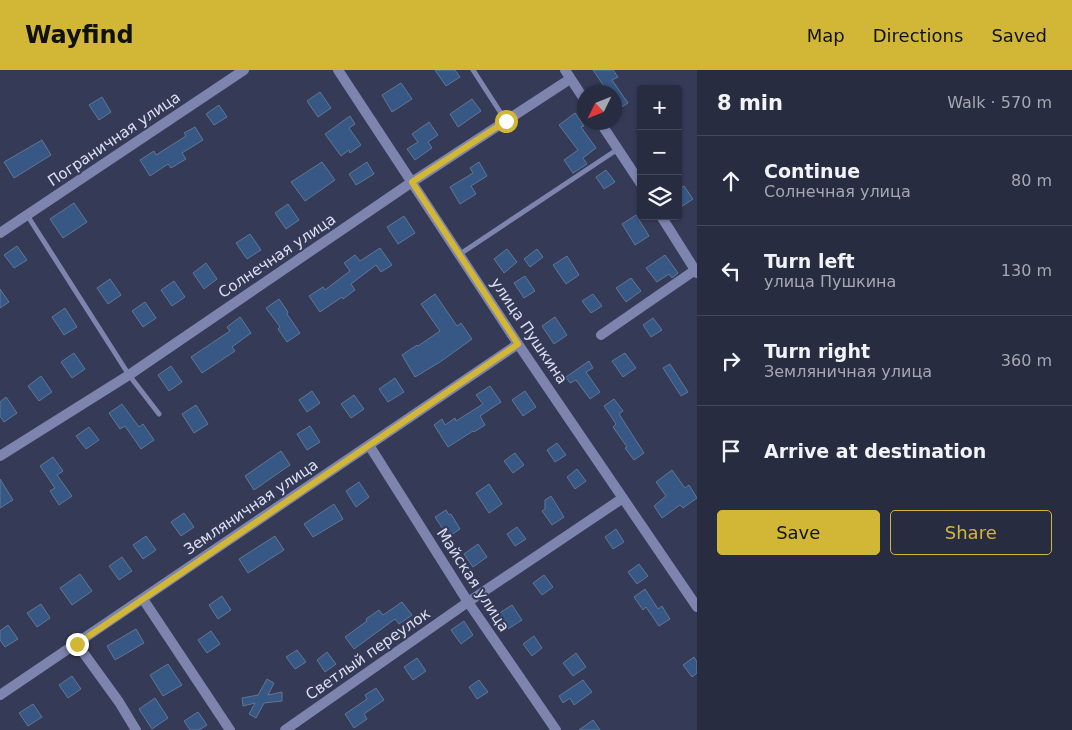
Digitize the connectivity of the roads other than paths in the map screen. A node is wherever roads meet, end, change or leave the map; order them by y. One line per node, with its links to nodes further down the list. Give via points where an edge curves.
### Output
1 (244, 70): 11 (street, Пограничная улица)
2 (338, 70): 10 (street, улица Пушкина)
3 (473, 70): 6 (lane)
4 (568, 74): 5 (street); 6 (street, Солнечная улица)
5 (577, 88)
6 (506, 121): 10 (street, Солнечная улица)
7 (606, 130): 8 (street)
8 (619, 149): 9 (street); 14 (lane)
9 (637, 178)
10 (412, 182): 14 (street, улица Пушкина); 18 (street, Солнечная улица)
11 (27, 215): 13 (street, Пограничная улица); 18 (lane)
12 (664, 220): 15 (street)
13 (0, 233)
14 (460, 254): 17 (street, улица Пушкина)
15 (696, 272): 16 (street)
16 (601, 335)
17 (518, 344): 20 (street, Земляничная улица); 22 (street, улица Пушкина)
18 (129, 375): 19 (lane); 21 (street, Солнечная улица)
19 (159, 414)
20 (369, 445): 23 (street, Земляничная улица); 24 (street, Майская улица)
21 (0, 456)
22 (623, 498): 24 (street, Светлый переулок); 25 (street, улица Пушкина)
23 (143, 599): 26 (street, Земляничная улица); 29 (street)
24 (468, 602): 30 (street, Светлый переулок); 31 (street, Майская улица)
25 (697, 607)
26 (77, 644): 27 (street, Земляничная улица); 28 (street)
27 (0, 695)
28 (136, 730)
29 (230, 730)
30 (285, 730)
31 (556, 730)

